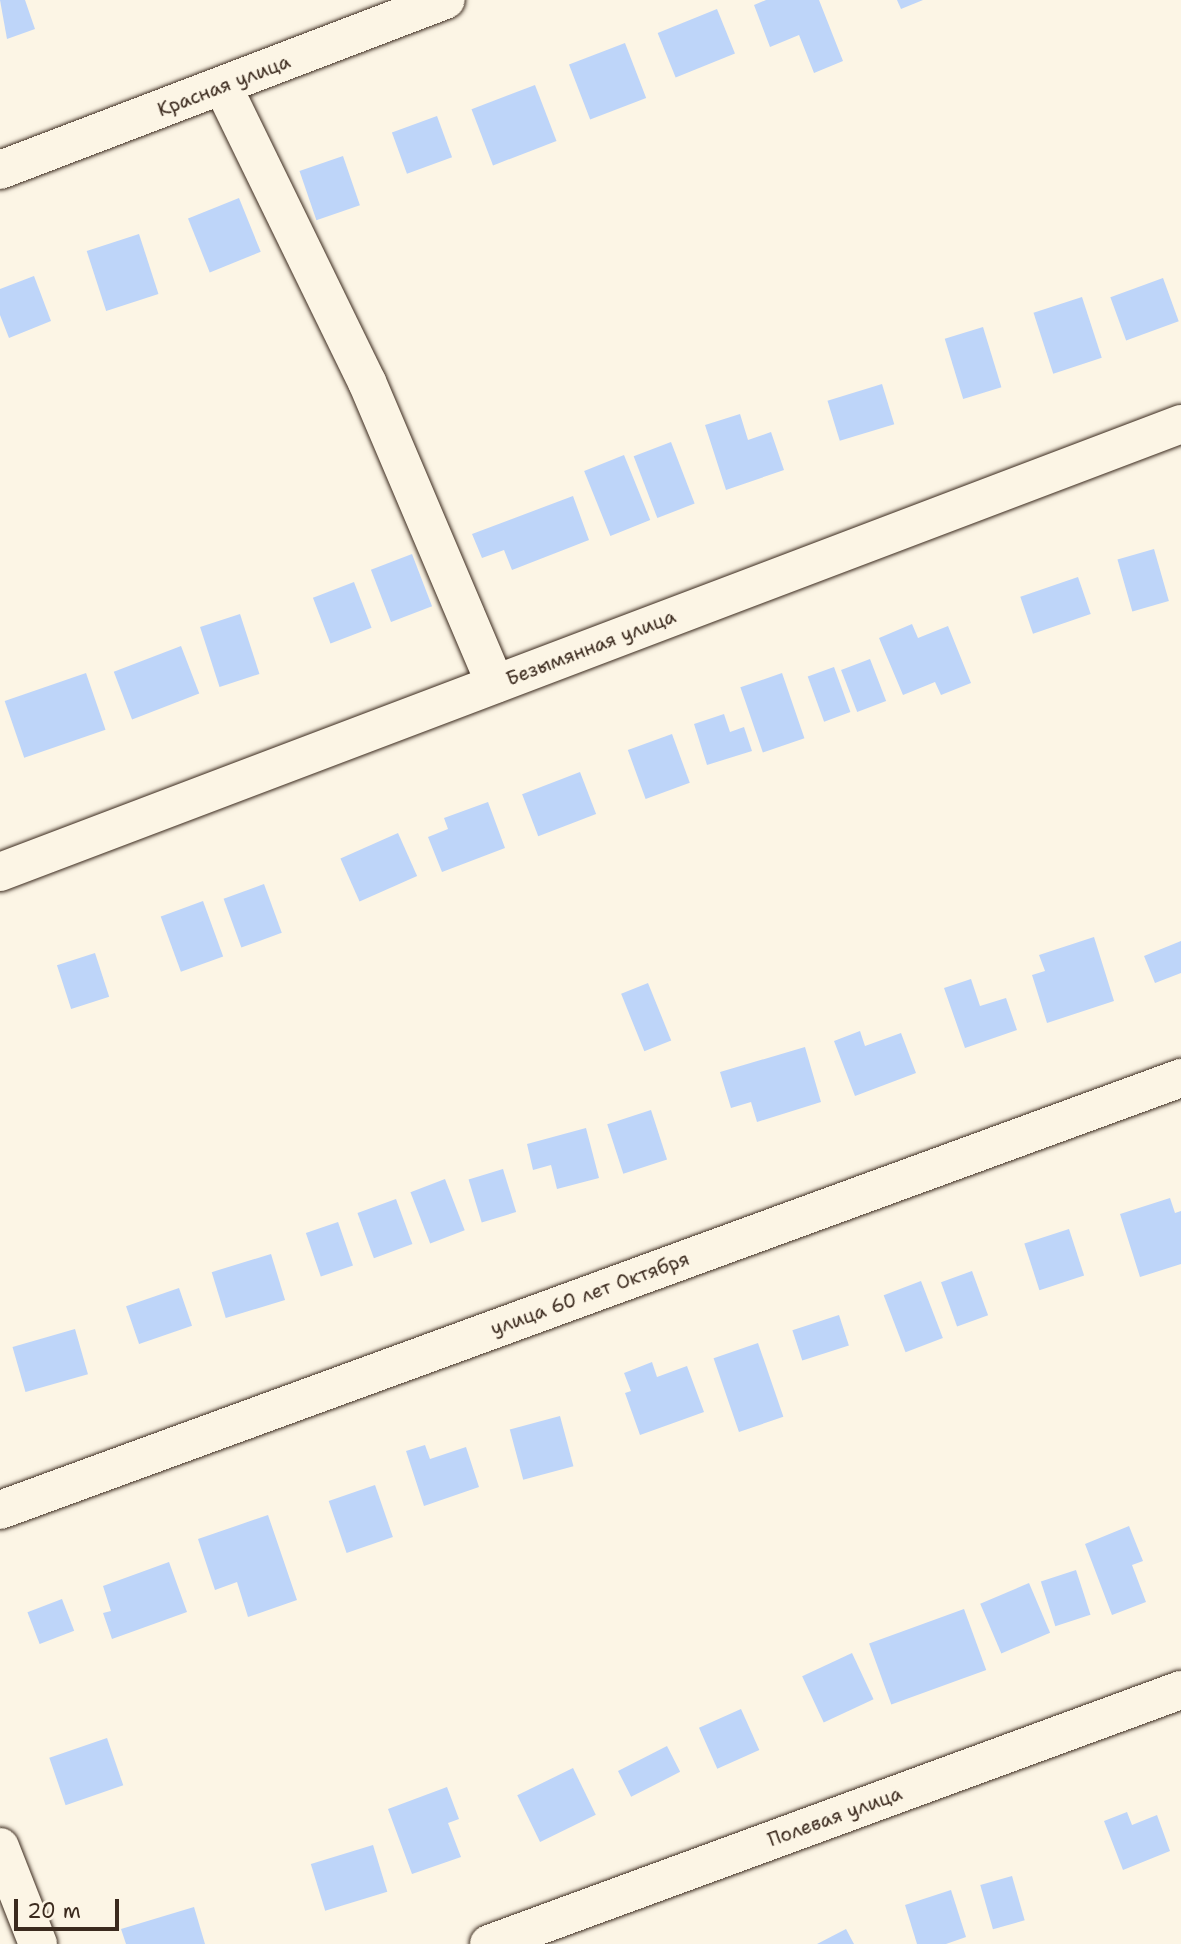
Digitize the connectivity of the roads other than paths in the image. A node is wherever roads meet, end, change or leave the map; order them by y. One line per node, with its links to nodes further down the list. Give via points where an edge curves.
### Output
1 (446, 0): 2 (street, Красная улица)
2 (223, 87): 3 (street, Красная улица); 5 (street, via 367,383)
3 (0, 170)
4 (1181, 424): 5 (street, Безымянная улица)
5 (495, 684): 6 (street, Безымянная улица)
6 (0, 872)
7 (1181, 1078): 8 (street, улица 60 лет Октября)
8 (0, 1510)
9 (1181, 1690): 12 (street, Полевая улица)
10 (0, 1847): 11 (street)
11 (38, 1944)
12 (489, 1944)

